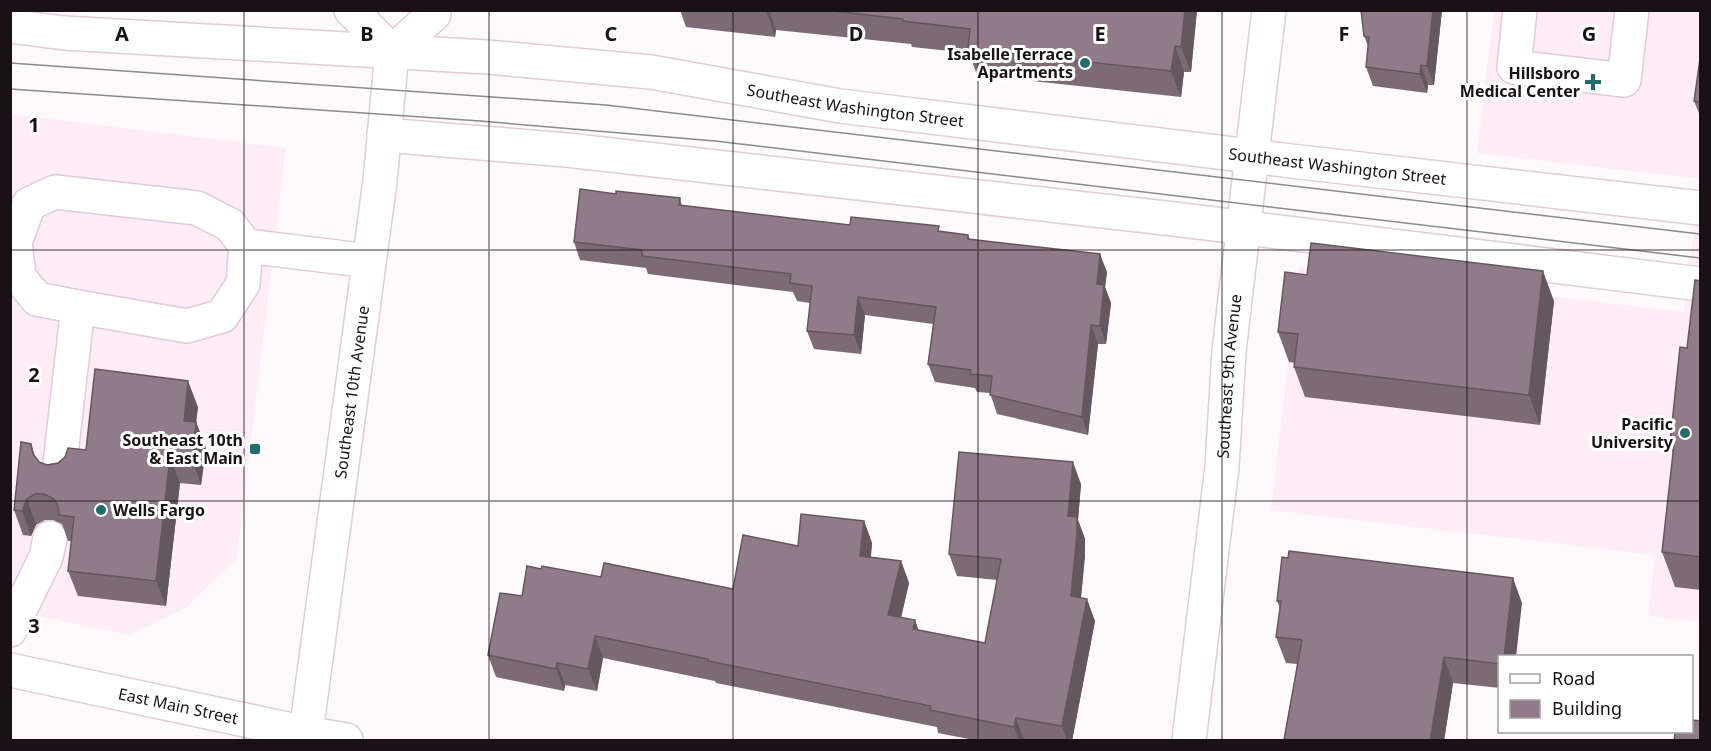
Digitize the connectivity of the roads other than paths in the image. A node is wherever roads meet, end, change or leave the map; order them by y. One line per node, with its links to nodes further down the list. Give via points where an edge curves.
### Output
1 (351, 10): 7 (main road)
2 (434, 10): 7 (main road)
3 (1269, 10): 9 (main road, Southeast 9th Avenue)
4 (1520, 10): 5 (main road, via 1514,67 1624,80)
5 (1632, 10)
6 (10, 26): 7 (main road, Southeast Washington Street, via 64,33)
7 (392, 52): 8 (main road, Southeast 10th Avenue); 9 (main road, Southeast Washington Street, via 651,72 840,106)
8 (384, 135): 11 (main road, via 567,150); 13 (main road, Southeast 10th Avenue)
9 (1252, 156): 10 (main road, Southeast Washington Street); 11 (main road, Southeast 9th Avenue)
10 (1701, 208)
11 (1244, 228): 15 (main road); 23 (main road, Southeast 9th Avenue, via 1229,351 1222,467)
12 (246, 246): 13 (main road); 14 (main road, via 230,225 197,208 55,192 29,204 15,242); 16 (main road, via 243,284 222,316 187,326)
13 (369, 261): 21 (main road, Southeast 10th Avenue)
14 (15, 280): 16 (main road, via 38,298)
15 (1701, 284)
16 (78, 307): 17 (main road)
17 (59, 472)
18 (50, 538): 19 (main road, via 46,557)
19 (10, 630)
20 (10, 670): 21 (main road, East Main Street)
21 (306, 737): 22 (main road, East Main Street)
22 (346, 741)
23 (1189, 741)

